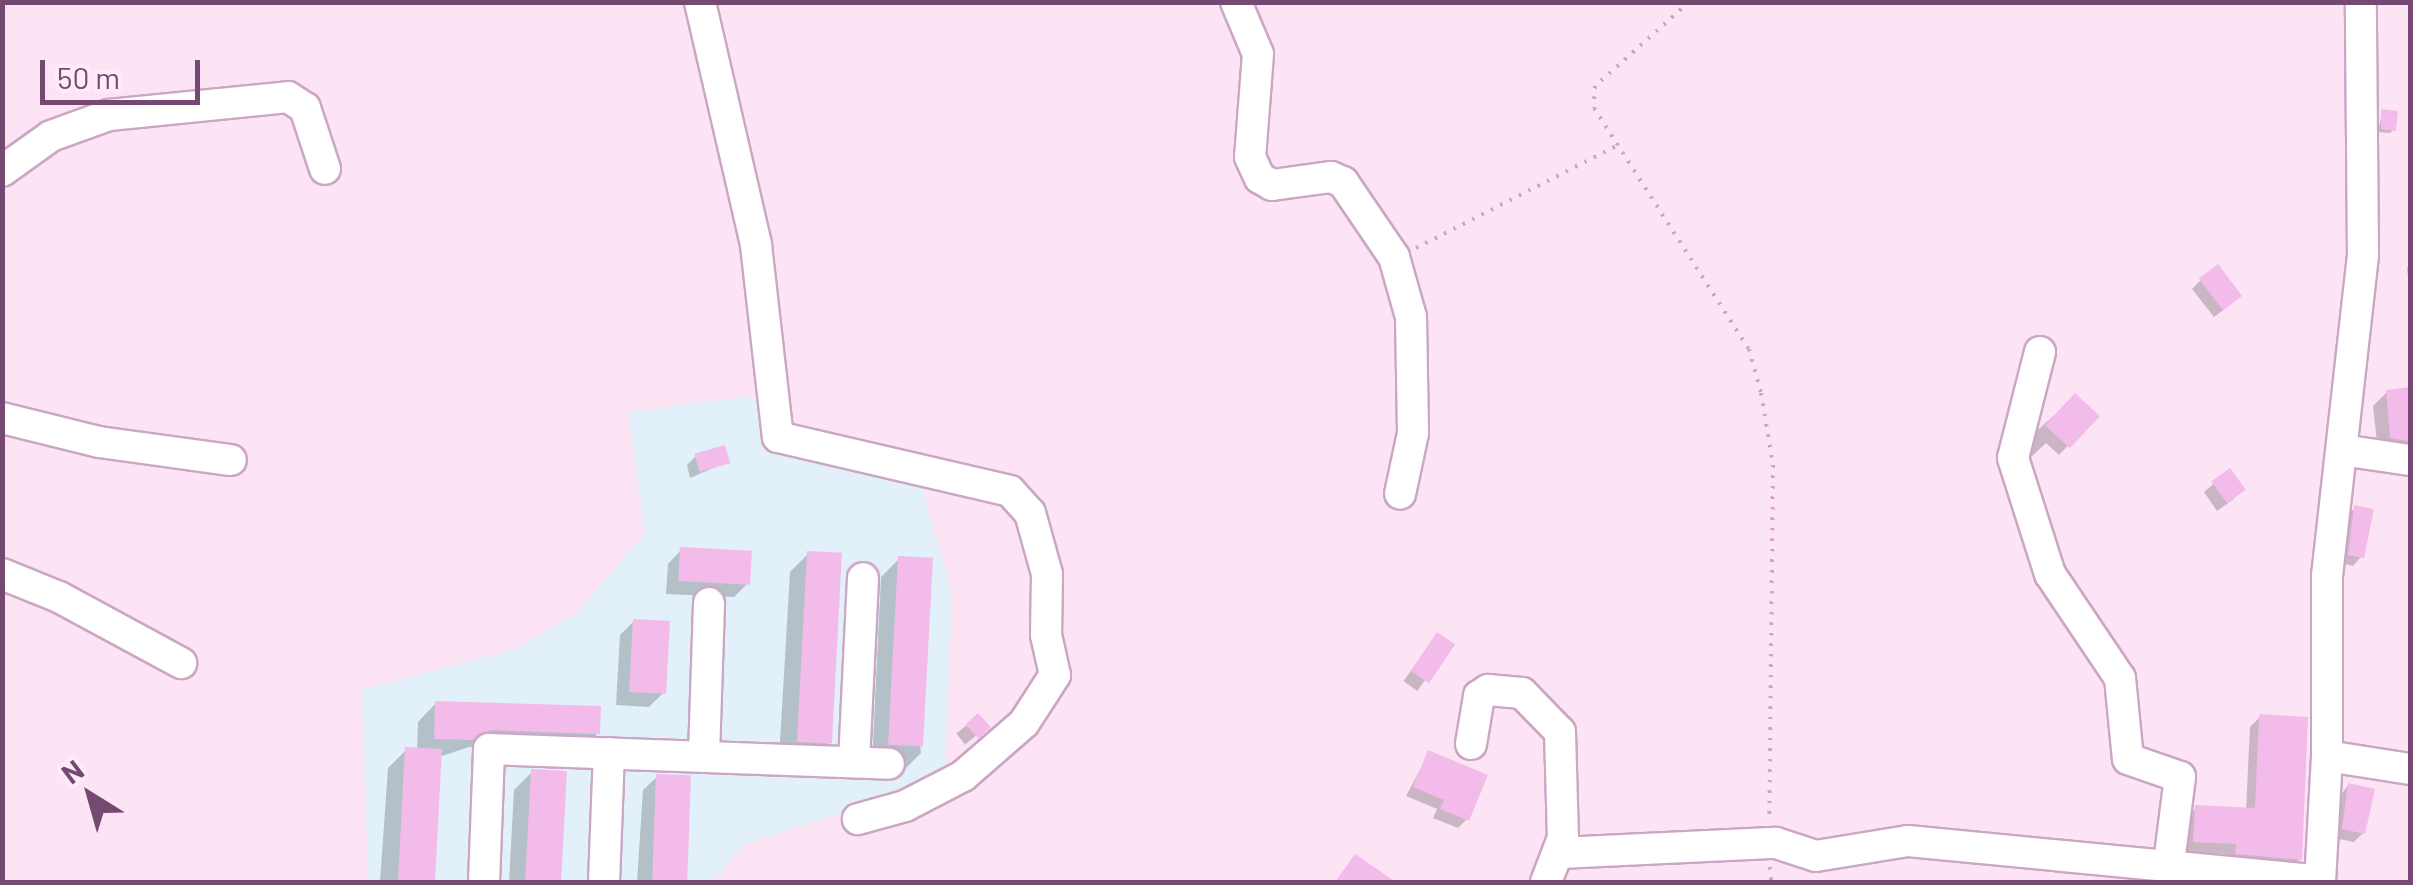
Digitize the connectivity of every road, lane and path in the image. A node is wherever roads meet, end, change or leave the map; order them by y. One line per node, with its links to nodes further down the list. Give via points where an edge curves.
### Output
1 (700, 2): 26 (street, via 762,275 778,438 1010,491 1030,514 1047,574 1046,635 1055,675 1024,723 964,776 905,806)
2 (1236, 2): 8 (street, via 1258,54 1250,157 1260,178 1272,185 1342,182)
3 (1689, 2): 5 (path, via 1595,86 1594,108)
4 (2362, 2): 11 (street, via 2363,255)
5 (1616, 146): 8 (path, via 1466,228); 27 (path, via 1749,349 1761,393 1773,465)
6 (325, 169): 7 (street, via 305,108 288,97 269,97 109,116 51,136)
7 (2, 170)
8 (1394, 257): 14 (street, via 1411,317 1413,433)
9 (2040, 352): 29 (street, via 2013,458 2050,574 2120,678 2128,759 2180,777)
10 (2, 418): 12 (street, via 99,442)
11 (2342, 450): 13 (street); 22 (street, via 2327,576)
12 (230, 460)
13 (2410, 460)
14 (1400, 494)
15 (2, 574): 18 (street, via 46,590)
16 (863, 578): 23 (street)
17 (709, 603): 21 (street)
18 (180, 663)
19 (1471, 744): 28 (street, via 1478,696 1488,690 1522,693 1556,725 1563,748)
20 (609, 753): 21 (street); 30 (street, via 489,749); 31 (street)
21 (704, 754): 23 (street)
22 (2327, 756): 25 (street); 34 (street)
23 (854, 762): 24 (street)
24 (888, 764)
25 (2410, 769)
26 (858, 819)
27 (1769, 843): 28 (street); 29 (street, via 1816,856 1908,841); 33 (path)
28 (1560, 853): 32 (street)
29 (2169, 863): 34 (street)
30 (484, 882)
31 (604, 882)
32 (1546, 882)
33 (1771, 882)
34 (2320, 882)

